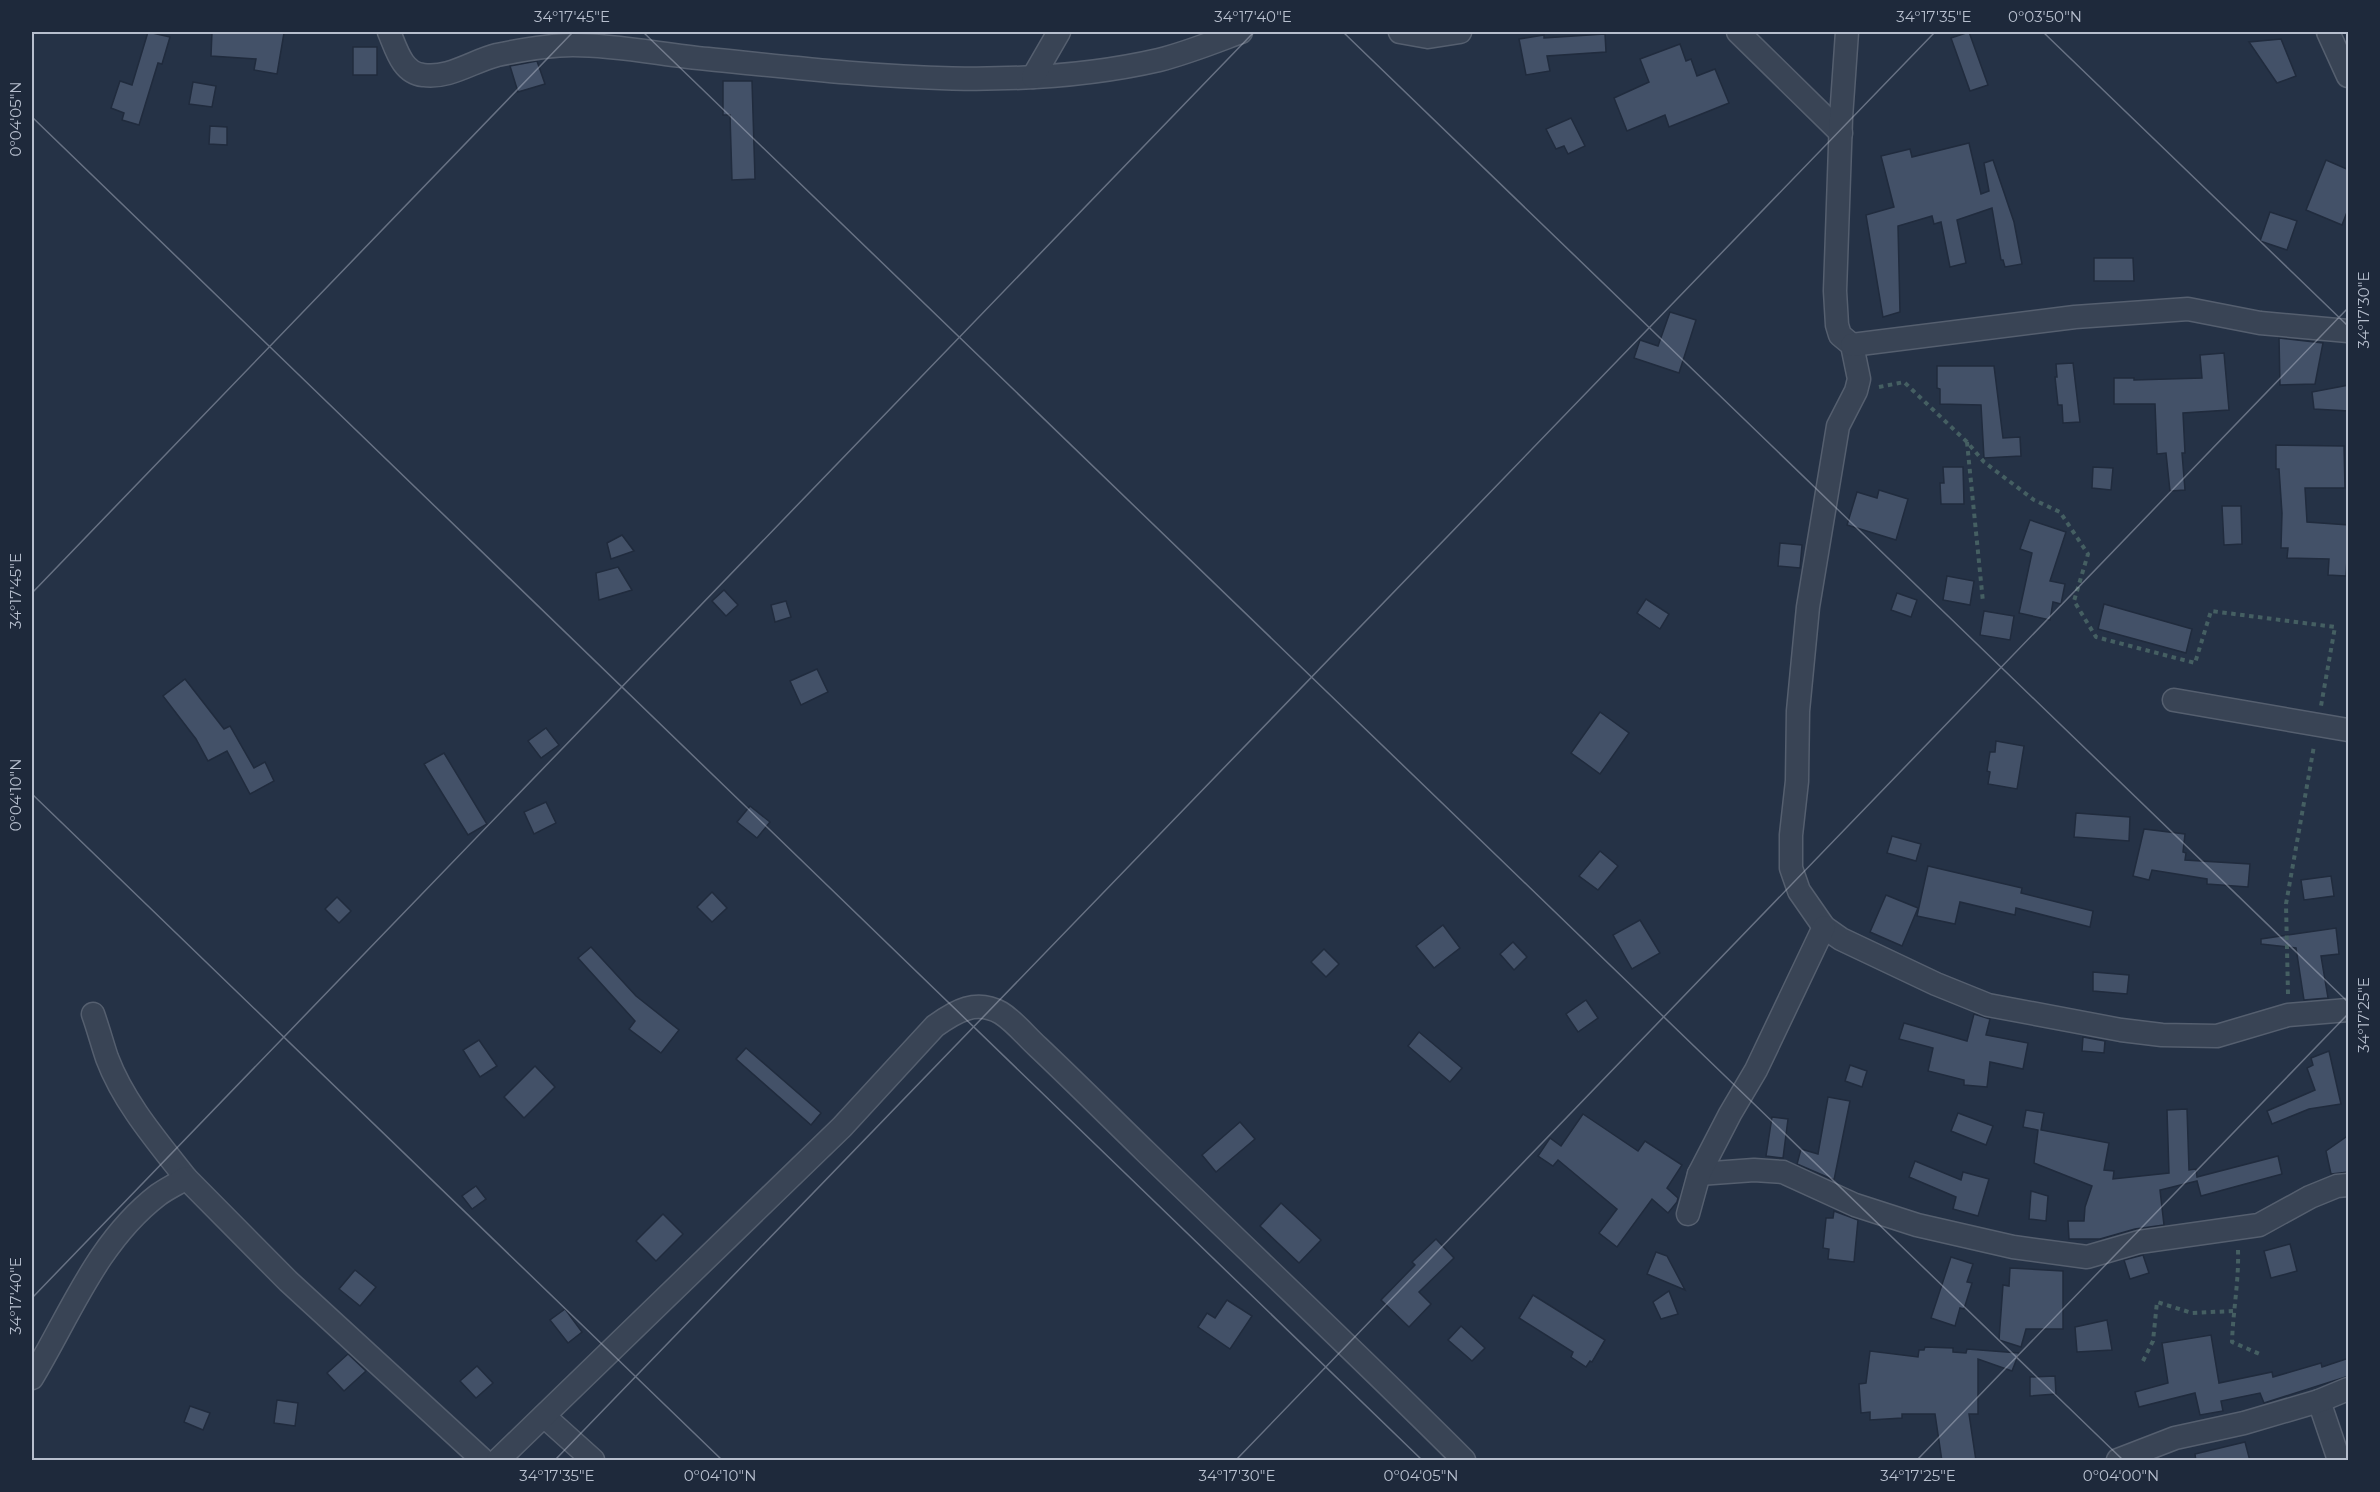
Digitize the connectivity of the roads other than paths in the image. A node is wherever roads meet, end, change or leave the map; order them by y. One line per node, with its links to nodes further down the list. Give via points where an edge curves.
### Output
1 (389, 32): 9 (street, via 401,60 410,70 433,76)
2 (1059, 32): 11 (street)
3 (1241, 32): 11 (street, via 1162,59)
4 (1400, 32): 5 (street, via 1428,37)
5 (1460, 32)
6 (1738, 32): 12 (street)
7 (1847, 32): 12 (street)
8 (2328, 32): 10 (street)
9 (552, 39): 11 (street, via 687,57 927,78)
10 (2349, 76)
11 (1033, 77)
12 (1841, 133): 14 (street, via 1835,291 1840,335)
13 (2349, 331): 14 (street, via 2260,323 2188,309 2075,317)
14 (1852, 345): 17 (street, via 1859,379 1838,426 1808,607 1791,836 1791,868 1800,891)
15 (2174, 700): 16 (street)
16 (2349, 730)
17 (1824, 927): 18 (street, via 1841,939 1988,1005 2065,1020 2162,1035 2217,1036 2288,1015); 20 (street, via 1766,1050)
18 (2349, 1010)
19 (93, 1014): 21 (street, via 121,1087)
20 (1699, 1174): 22 (street, via 1784,1172 1855,1205 1917,1225 2013,1247 2087,1257 2139,1242 2259,1225 2310,1197); 23 (street)
21 (186, 1178): 24 (street, via 159,1195 120,1232 83,1284); 28 (street, via 288,1281)
22 (2349, 1185)
23 (1688, 1214)
24 (32, 1378)
25 (2349, 1389): 26 (street)
26 (2319, 1401): 32 (street, via 2175,1438); 33 (street)
27 (544, 1416): 29 (street); 30 (street); 31 (street, via 842,1127 935,1026 953,1012 985,1006 1002,1014 1057,1065)
28 (483, 1461)
29 (498, 1461)
30 (593, 1461)
31 (1464, 1461)
32 (2118, 1461)
33 (2339, 1461)

